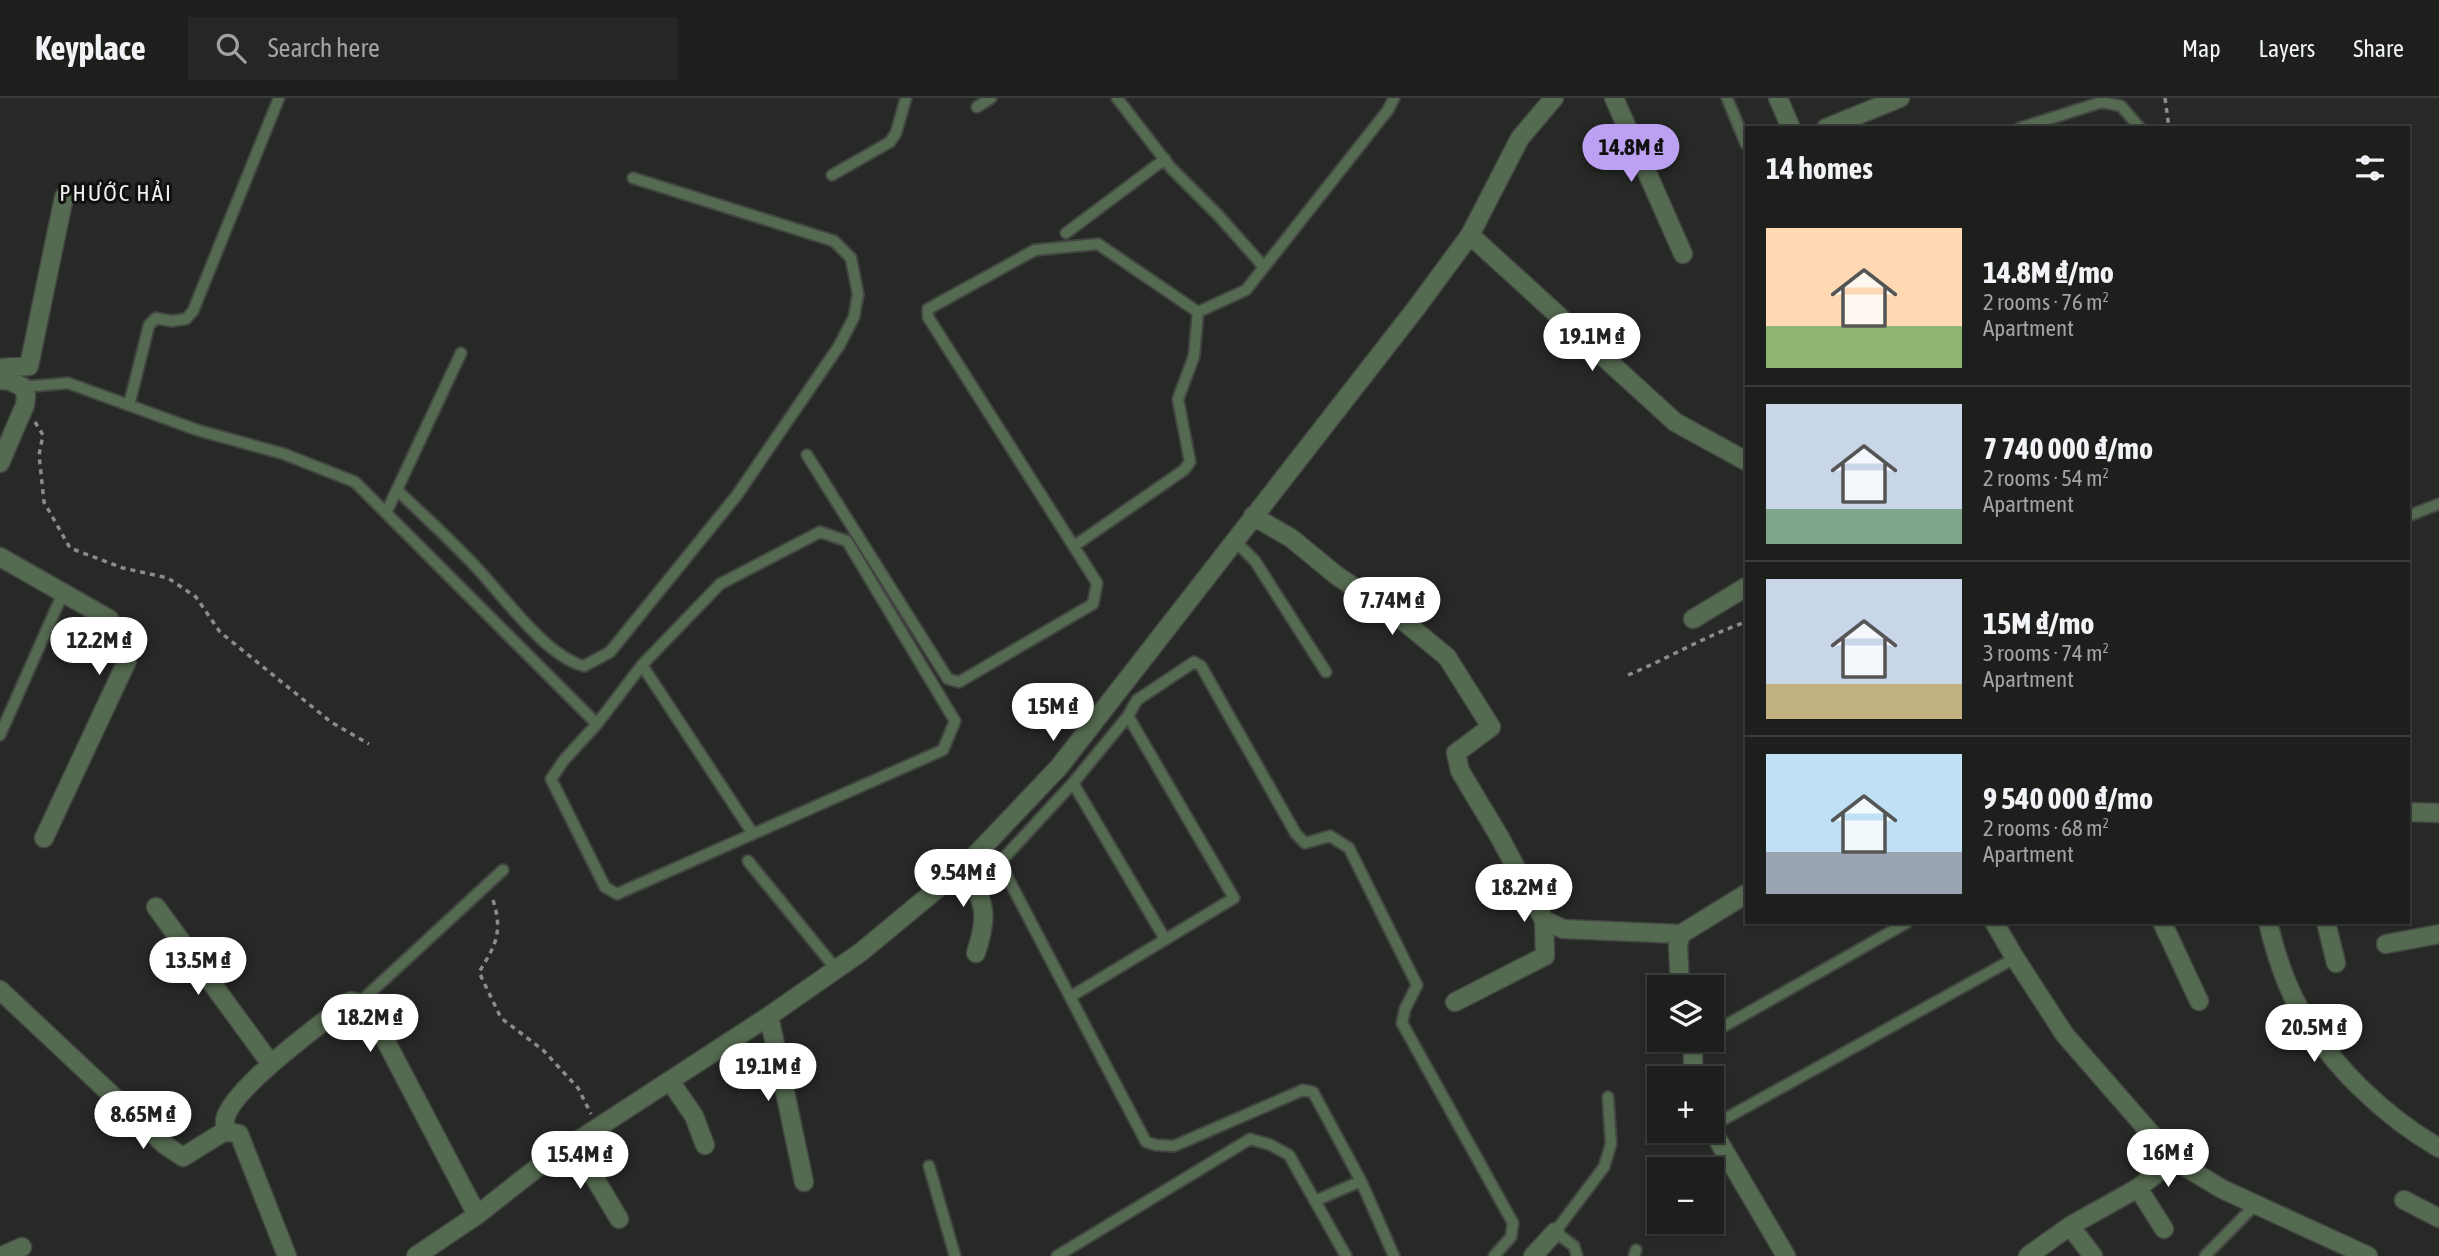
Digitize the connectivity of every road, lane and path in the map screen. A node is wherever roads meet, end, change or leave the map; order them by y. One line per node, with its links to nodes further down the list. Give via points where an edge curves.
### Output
1 (279, 98): 33 (lane, via 192,311 186,319 156,318 149,325)
2 (906, 98): 20 (lane, via 890,142)
3 (991, 98): 12 (lane)
4 (1117, 98): 19 (lane)
5 (1394, 98): 26 (lane)
6 (1554, 98): 24 (street, via 1520,138)
7 (1614, 98): 25 (street)
8 (1727, 98): 18 (lane)
9 (1778, 98): 13 (street)
10 (1900, 98): 14 (street)
11 (2165, 98): 17 (path)
12 (977, 107)
13 (1790, 126)
14 (1831, 126)
15 (2026, 126): 16 (lane, via 2102,102 2121,106)
16 (2138, 126)
17 (2169, 126)
18 (1745, 142)
19 (1164, 159): 23 (lane); 26 (lane)
20 (832, 175)
21 (633, 178): 37 (lane, via 834,241 851,258 858,294 854,317 737,495 610,652 584,666 570,662 544,641 476,566)
22 (64, 197): 29 (street, via 29,366)
23 (1066, 233)
24 (1470, 235): 35 (street, via 1675,422); 41 (street)
25 (1683, 254)
26 (1264, 267): 27 (lane, via 1246,290)
27 (1198, 312): 43 (lane, via 1194,356 1178,400 1190,462); 43 (lane, via 1098,244 1035,250 928,309 928,317)
28 (461, 353): 37 (lane)
29 (0, 368)
30 (0, 380): 31 (street)
31 (23, 387): 32 (street); 33 (lane, via 68,383)
32 (25, 405): 36 (street); 55 (path, via 43,435 39,455 44,502 70,548 123,568 168,578 196,597 220,632 331,722)
33 (129, 405): 39 (lane, via 284,454 355,482)
34 (807, 455): 43 (lane, via 948,679 959,682 1093,604 1097,583)
35 (1745, 460)
36 (0, 463)
37 (397, 490): 39 (lane)
38 (2439, 504): 40 (lane)
39 (387, 513): 53 (lane)
40 (2410, 515)
41 (1253, 516): 42 (street); 67 (street, via 1291,538 1447,657 1491,727 1456,753 1460,771)
42 (1234, 540): 50 (lane, via 1255,561); 62 (street, via 1059,767)
43 (1074, 546)
44 (0, 557): 46 (street)
45 (1745, 588): 47 (street)
46 (63, 593): 54 (lane); 60 (street, via 110,619 126,644 127,661)
47 (1693, 619)
48 (1745, 622): 51 (path)
49 (642, 665): 53 (lane); 59 (lane); 59 (lane, via 720,584 820,532 847,541 955,721 943,750)
50 (1326, 672)
51 (1628, 675)
52 (1128, 716): 56 (lane); 75 (lane, via 1234,898); 121 (lane, via 1137,700 1194,662 1201,666 1296,834 1305,843 1330,836 1349,848 1418,985 1402,1023 1513,1223 1511,1237)
53 (597, 724): 59 (lane, via 551,779 605,887 617,894)
54 (0, 735)
55 (369, 744)
56 (1073, 783): 75 (lane); 83 (lane, via 1001,865)
57 (2410, 812): 58 (street)
58 (2439, 813)
59 (753, 834)
60 (44, 838)
61 (748, 862): 80 (lane)
62 (966, 865): 77 (street, via 985,914); 80 (street)
63 (503, 870): 64 (lane)
64 (485, 887): 86 (lane); 93 (path, via 499,922 495,945 479,972 501,1018 543,1050 578,1088)
65 (1745, 895): 73 (street)
66 (156, 906): 89 (street)
67 (1544, 920): 73 (street, via 1563,929); 85 (street, via 1545,956)
68 (1904, 924): 88 (lane)
69 (1995, 924): 78 (street)
70 (2163, 924): 84 (street)
71 (2269, 924): 98 (street, via 2279,964 2309,1026 2361,1087)
72 (2326, 924): 79 (street)
73 (1681, 934): 81 (street)
74 (2439, 934): 76 (street)
75 (1165, 939): 83 (lane)
76 (2386, 944)
77 (976, 953)
78 (2015, 958): 92 (lane); 99 (street, via 2065,1035)
79 (2336, 963)
80 (836, 969): 87 (street)
81 (1679, 975)
82 (0, 990): 94 (street, via 183,1157)
83 (1070, 997): 101 (lane, via 1146,1142 1174,1146 1303,1090 1313,1093)
84 (2199, 1001)
85 (1455, 1002)
86 (359, 1003): 89 (street, via 351,1001); 107 (street, via 370,1011)
87 (769, 1016): 90 (street); 102 (street)
88 (1724, 1026)
89 (271, 1064): 94 (street, via 244,1090 225,1118)
90 (670, 1081): 93 (street); 97 (street, via 694,1116)
91 (1608, 1097): 112 (lane, via 1611,1144 1604,1167)
92 (1724, 1121)
93 (598, 1128): 95 (street)
94 (225, 1131): 115 (street, via 239,1134)
95 (574, 1143): 107 (street); 109 (street)
96 (1721, 1143): 124 (street)
97 (705, 1145)
98 (2439, 1148)
99 (2174, 1160): 103 (street); 106 (street)
100 (929, 1167): 117 (lane)
101 (1361, 1181): 105 (lane); 120 (lane)
102 (804, 1182)
103 (2138, 1188): 110 (street); 111 (street)
104 (2404, 1200): 108 (street)
105 (1315, 1201): 118 (lane, via 1289,1155 1250,1139); 119 (lane)
106 (2255, 1205): 127 (lane); 128 (street)
107 (477, 1215): 116 (street)
108 (2439, 1218)
109 (619, 1219)
110 (2070, 1226): 125 (street); 126 (street)
111 (2165, 1229)
112 (1555, 1232): 122 (street); 123 (lane, via 1574,1246)
113 (22, 1247): 114 (street)
114 (2, 1256)
115 (288, 1256)
116 (416, 1256)
117 (955, 1256)
118 (1057, 1256)
119 (1346, 1256)
120 (1394, 1256)
121 (1494, 1256)
122 (1533, 1256)
123 (1577, 1256)
124 (1786, 1256)
125 (2028, 1256)
126 (2093, 1256)
127 (2205, 1256)
128 (2368, 1256)

